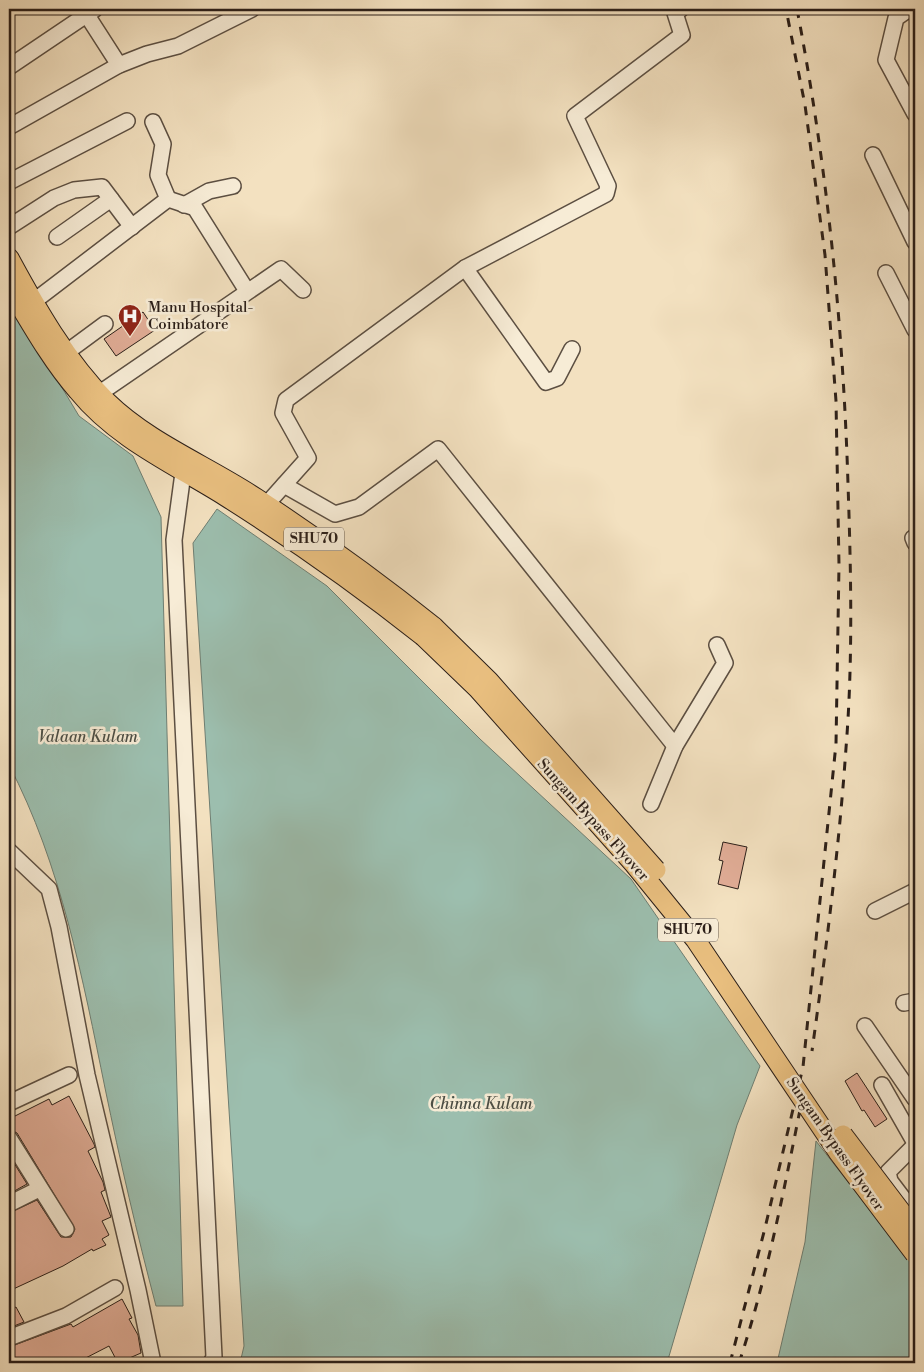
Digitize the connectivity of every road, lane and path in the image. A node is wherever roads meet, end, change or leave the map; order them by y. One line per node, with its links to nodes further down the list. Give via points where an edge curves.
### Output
1 (252, 9): 5 (street, via 178,46)
2 (681, 9): 22 (street, via 675,13 682,36 575,116 608,186 606,194)
3 (88, 10): 5 (street); 6 (street)
4 (903, 10): 7 (street, via 896,18 886,60)
5 (118, 65): 10 (street)
6 (9, 67)
7 (915, 114)
8 (127, 121): 12 (street)
9 (153, 122): 15 (street, via 163,144 158,175)
10 (9, 127)
11 (873, 155): 20 (street)
12 (9, 182)
13 (233, 186): 16 (street, via 209,191)
14 (111, 199): 17 (street, via 102,188 74,190 54,198); 18 (street); 19 (street)
15 (168, 199): 16 (street); 18 (street)
16 (184, 205): 25 (street, via 195,208)
17 (9, 226)
18 (132, 226): 27 (street)
19 (57, 237)
20 (915, 242)
21 (9, 258): 27 (main road, SHU70)
22 (465, 268): 30 (street, via 546,382 557,378); 34 (street, via 286,400 282,413 308,458)
23 (886, 273): 29 (street)
24 (9, 287): 33 (main road, SHU70, via 78,392 126,438)
25 (247, 290): 26 (street, via 281,269); 32 (street)
26 (303, 290)
27 (33, 302): 31 (main road, SHU70)
28 (105, 324): 31 (street)
29 (915, 330)
30 (572, 349)
31 (67, 352): 32 (main road, SHU70)
32 (100, 393): 33 (main road, SHU70)
33 (186, 465): 35 (main road, Sungam Bypass Flyover / SHU70); 38 (main road, Sungam Bypass Flyover / SHU70, via 224,496); 61 (street, via 174,540 214,1357)
34 (284, 484): 35 (street); 40 (street, via 335,514 359,507 438,449)
35 (266, 505): 38 (main road, Sungam Bypass Flyover / SHU70, via 391,592)
36 (915, 537): 37 (street)
37 (915, 543)
38 (428, 632): 56 (main road, Sungam Bypass Flyover / SHU70, bridge, via 489,681 644,855 704,929 847,1142); 57 (main road, Sungam Bypass Flyover / SHU70, bridge, via 634,864 694,939 838,1152)
39 (716, 645): 40 (street, via 725,663)
40 (675, 746): 41 (street)
41 (651, 804)
42 (9, 851): 60 (street, via 49,889 86,1075)
43 (915, 891): 44 (street)
44 (875, 911)
45 (865, 1026): 48 (street)
46 (69, 1075): 49 (street)
47 (882, 1085): 51 (street)
48 (915, 1099)
49 (9, 1103)
50 (9, 1138): 52 (street)
51 (915, 1144): 54 (street, via 888,1172 890,1181)
52 (39, 1189): 53 (street); 55 (street)
53 (9, 1204)
54 (915, 1216)
55 (66, 1229)
56 (915, 1230)
57 (915, 1254)
58 (115, 1288): 59 (street, via 66,1316)
59 (9, 1338)
60 (153, 1363)
61 (211, 1363)

